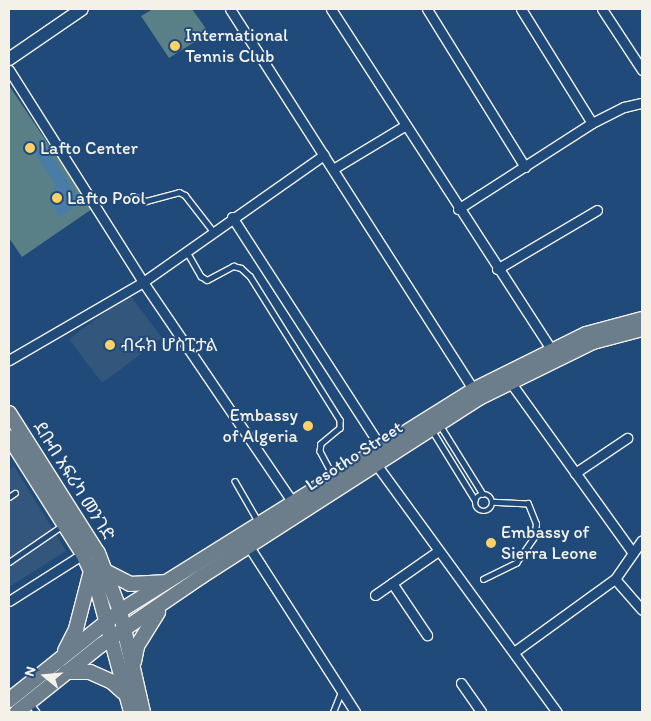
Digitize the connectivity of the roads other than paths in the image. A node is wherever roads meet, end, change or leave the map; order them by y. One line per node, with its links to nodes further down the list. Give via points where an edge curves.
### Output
1 (82, 9): 7 (street)
2 (230, 9): 13 (street)
3 (331, 9): 12 (street)
4 (427, 9): 14 (street)
5 (521, 9): 11 (street)
6 (602, 9): 9 (street)
7 (9, 59)
8 (9, 70): 23 (street)
9 (642, 70)
10 (642, 103): 11 (street, via 624,107)
11 (592, 123): 14 (street)
12 (406, 125): 15 (street); 17 (street)
13 (324, 155): 15 (street); 19 (street)
14 (525, 167): 17 (street)
15 (333, 169): 29 (street)
16 (134, 196): 20 (lane, via 146,201 179,192 185,195)
17 (458, 208): 22 (street)
18 (597, 210): 22 (street)
19 (232, 217): 20 (street); 35 (street)
20 (213, 231): 21 (street)
21 (186, 251): 23 (street); 38 (lane, via 201,276 207,280 233,266 250,276 340,420 340,428 321,444 320,451)
22 (497, 269): 26 (street)
23 (143, 282): 27 (street); 44 (street)
24 (642, 319): 26 (main road, Lesotho Street, via 586,334)
25 (642, 329): 26 (main road, Lesotho Street)
26 (554, 354): 28 (main road, Lesotho Street)
27 (9, 360)
28 (507, 376): 29 (main road, Lesotho Street); 36 (street)
29 (476, 394): 31 (main road, Lesotho Street)
30 (9, 413): 34 (main road, ደቡብ አፍሪካ መንገድ)
31 (432, 422): 35 (main road, Lesotho Street); 40 (lane); 42 (lane)
32 (9, 437): 34 (main road, ደቡብ አፍሪካ መንገድ)
33 (627, 438): 36 (street)
34 (19, 452): 45 (main road, ደቡብ አፍሪካ መንገድ); 53 (main road, ደቡብ አፍሪካ መንገድ, via 85,531)
35 (379, 456): 38 (main road, Lesotho Street); 49 (street)
36 (575, 473): 50 (street)
37 (234, 481): 46 (lane)
38 (337, 483): 44 (main road, Lesotho Street)
39 (15, 493): 41 (lane)
40 (483, 494): 42 (lane); 43 (lane, via 489,495)
41 (9, 497)
42 (475, 500): 43 (lane, via 476,509 484,513)
43 (494, 502): 56 (lane, via 528,504 536,524 534,537 521,558)
44 (297, 509): 46 (main road, Lesotho Street)
45 (64, 524): 51 (main road, ደቡብ አፍሪካ መንገድ); 52 (lane)
46 (263, 530): 48 (main road, Lesotho Street)
47 (642, 540): 50 (street)
48 (246, 541): 57 (main road, Lesotho Street); 61 (main road, Lesotho Street); 74 (street)
49 (438, 551): 58 (street); 68 (street)
50 (633, 553): 55 (street)
51 (83, 554): 54 (main road, ደቡብ አፍሪካ መንገድ); 60 (street)
52 (9, 562)
53 (105, 571): 57 (main road, via 130,584); 63 (main road, ደቡብ አፍሪካ መንገድ)
54 (91, 572): 64 (main road, ደቡብ አፍሪካ መንገድ); 69 (main road, via 76,629)
55 (615, 579): 62 (street); 68 (street)
56 (483, 580)
57 (172, 581): 63 (main road, Lesotho Street)
58 (392, 583): 59 (street); 66 (street)
59 (375, 595)
60 (9, 600)
61 (166, 602): 65 (main road, Lesotho Street); 70 (main road, via 137,646)
62 (642, 610)
63 (120, 611): 64 (main road, Lesotho Street); 65 (main road, ደቡብ አፍሪካ መንገድ)
64 (105, 622): 67 (main road, ደቡብ አፍሪካ መንገድ); 69 (main road, Lesotho Street)
65 (125, 630): 67 (main road, Lesotho Street); 70 (main road, ደቡብ አፍሪካ መንገድ)
66 (427, 635)
67 (106, 642): 71 (main road, Lesotho Street); 73 (main road, ደቡብ አፍሪካ መንገድ)
68 (514, 652): 77 (street)
69 (64, 654): 75 (main road, Lesotho Street)
70 (133, 670): 80 (main road, ደቡብ አፍሪካ መንገድ)
71 (66, 672): 73 (main road, via 90,672 112,682); 76 (main road, Lesotho Street)
72 (461, 683): 83 (street)
73 (123, 692): 79 (main road, ደቡብ አፍሪካ መንገድ)
74 (341, 692): 81 (lane); 82 (street)
75 (9, 700)
76 (33, 707): 78 (main road, Lesotho Street)
77 (553, 711)
78 (17, 712)
79 (131, 712)
80 (143, 712)
81 (332, 712)
82 (355, 712)
83 (481, 712)

